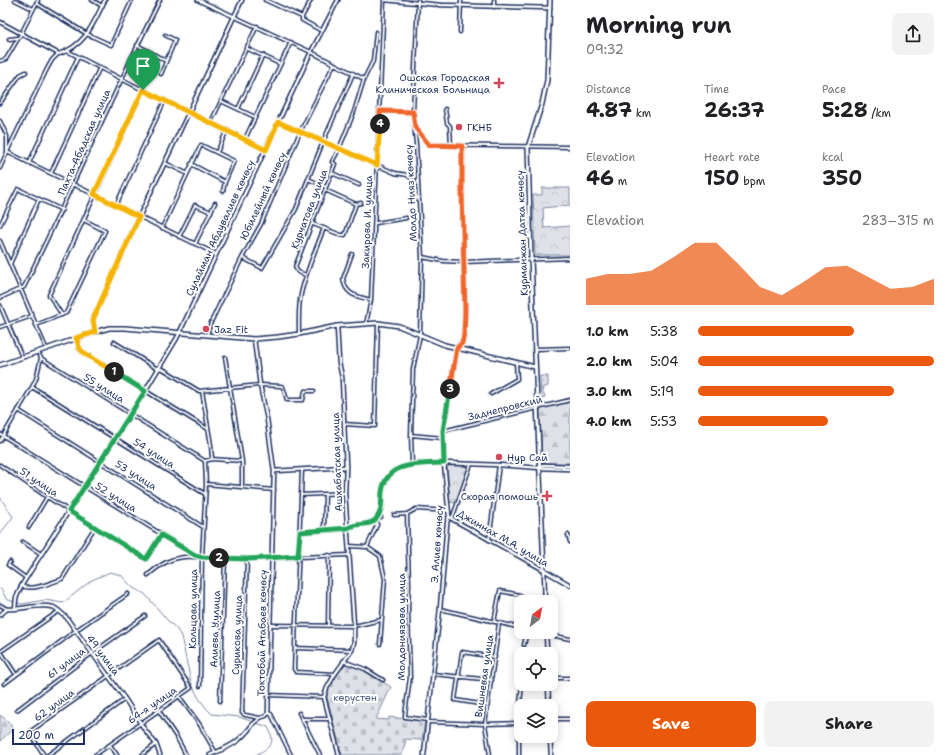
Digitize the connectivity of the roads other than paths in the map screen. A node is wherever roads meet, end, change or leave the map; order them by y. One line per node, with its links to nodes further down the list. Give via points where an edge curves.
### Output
1 (15, 0): 22 (street)
2 (38, 0): 17 (street)
3 (92, 0): 18 (street)
4 (105, 0): 18 (street)
5 (132, 0): 31 (street, via 111,45)
6 (160, 0): 36 (street, Пахта-Абадская улица)
7 (198, 0): 23 (street)
8 (242, 0): 23 (street)
9 (265, 0): 24 (street)
10 (311, 0): 24 (street)
11 (338, 0): 27 (street, Сулайман Абдувалиев көчөсү)
12 (384, 0): 16 (street); 59 (street, Закирова И. улица)
13 (460, 0): 19 (street)
14 (494, 0): 20 (street)
15 (550, 0): 21 (main road, Курманжан Датка көчөсү)
16 (418, 2): 19 (street); 61 (street, Молдо Нияз көчөсү)
17 (36, 3): 22 (street); 31 (street)
18 (102, 6): 31 (street)
19 (460, 6): 20 (street); 29 (street)
20 (494, 7): 21 (street)
21 (550, 8): 73 (main road, Курманжан Датка көчөсү, via 547,80)
22 (33, 9): 30 (street)
23 (235, 17): 26 (street); 60 (street)
24 (302, 17): 27 (street, via 302,20)
25 (0, 22): 30 (street)
26 (256, 26): 35 (street); 37 (street)
27 (322, 31): 39 (street, Сулайман Абдувалиев көчөсү)
28 (376, 32): 52 (street, Курчатова улица, via 373,61)
29 (460, 32)
30 (21, 34): 33 (street); 40 (street)
31 (88, 34): 38 (street)
32 (165, 35): 44 (street, via 176,40)
33 (19, 38): 34 (street); 43 (street, via 6,59)
34 (9, 39)
35 (291, 42): 39 (street); 45 (street)
36 (137, 45): 44 (street); 51 (street, Пахта-Абадская улица)
37 (246, 48): 41 (street); 55 (street)
38 (68, 51): 40 (street); 42 (street)
39 (312, 52): 46 (street); 65 (street, Сулайман Абдувалиев көчөсү)
40 (59, 54): 77 (street, via 49,65)
41 (263, 55): 45 (street); 57 (street)
42 (78, 57): 47 (street); 79 (street)
43 (0, 61)
44 (167, 61): 49 (street)
45 (280, 64): 62 (street)
46 (334, 64): 50 (street); 68 (street, Юбилейный көчөсү)
47 (100, 67): 51 (street); 84 (street)
48 (26, 72): 56 (street, via 20,75)
49 (161, 74)
50 (353, 74): 52 (street); 70 (street)
51 (121, 78): 53 (street); 89 (street, Пахта-Абадская улица)
52 (364, 79): 75 (street, Курчатова улица)
53 (143, 90): 54 (street); 94 (street)
54 (165, 100): 60 (street); 100 (street)
55 (221, 101): 57 (street); 64 (street)
56 (0, 103)
57 (238, 109): 62 (street)
58 (445, 109): 71 (street, via 447,123 450,126)
59 (380, 111): 61 (street); 82 (street, Закирова И. улица)
60 (189, 112): 64 (street); 80 (street)
61 (413, 112): 66 (street, Молдо Нияз көчөсү)
62 (255, 118): 69 (street)
63 (0, 121): 77 (street, via 7,136)
64 (211, 122): 67 (street)
65 (278, 122): 68 (street); 76 (street, Сулайман Абдувалиев көчөсү)
66 (415, 127): 71 (street, via 429,145); 96 (street, Молдо Нияз көчөсү)
67 (227, 130): 69 (street); 78 (street)
68 (300, 132): 70 (street); 117 (street, Юбилейный көчөсү, via 261,224)
69 (245, 139): 76 (street)
70 (323, 142): 75 (street); 87 (street)
71 (451, 145): 72 (street)
72 (462, 146): 73 (street); 120 (street, Э. Алиев көчөсү)
73 (528, 147): 74 (street); 119 (main road, Курманжан Датка көчөсү)
74 (570, 147)
75 (339, 149): 82 (street); 85 (street, Курчатова улица, via 332,162 335,164)
76 (266, 150): 114 (street, Сулайман Абдувалиев көчөсү)
77 (7, 152): 79 (street); 83 (street)
78 (217, 152): 81 (street, via 201,145); 88 (street, via 234,161)
79 (29, 163): 84 (street)
80 (165, 163): 86 (street); 103 (street)
81 (191, 164): 86 (street); 88 (street)
82 (377, 165): 96 (street, via 409,176); 106 (street, Закирова И. улица)
83 (0, 168)
84 (51, 173): 89 (street)
85 (332, 173): 90 (street); 91 (street, Курчатова улица)
86 (186, 174): 109 (street)
87 (308, 179): 91 (street); 117 (street, via 296,209 262,268)
88 (225, 182): 93 (street)
89 (73, 183): 94 (street); 101 (street, Пахта-Абадская улица)
90 (359, 185)
91 (326, 187): 92 (street, Курчатова улица)
92 (325, 190): 99 (street); 107 (street, Курчатова улица)
93 (223, 191)
94 (94, 194): 100 (street); 105 (street)
95 (39, 199): 101 (street); 108 (street, via 18,189); 121 (street)
96 (418, 201): 116 (street, Молдо Нияз көчөсү)
97 (215, 203): 102 (street)
98 (361, 203): 99 (street)
99 (356, 204): 110 (street, via 345,235)
100 (116, 206): 103 (street)
101 (62, 210): 123 (street, Пахта-Абадская улица, via 24,287)
102 (211, 212): 111 (street, via 195,205); 113 (street)
103 (139, 217): 109 (street); 135 (street, via 93,320)
104 (406, 218): 106 (street)
105 (83, 220): 127 (street, via 49,295); 127 (street, via 105,231 66,313)
106 (376, 223): 125 (street, Закирова И. улица)
107 (313, 224): 110 (street); 122 (street, Курчатова улица, via 295,267 298,272)
108 (0, 225)
109 (162, 228): 111 (street)
110 (324, 228): 122 (street)
111 (180, 237): 113 (street)
112 (0, 241): 121 (street)
113 (195, 244): 114 (street)
114 (216, 254): 136 (street, Сулайман Абдувалиев көчөсү)
115 (352, 254): 125 (street, via 343,282 349,293)
116 (422, 256): 120 (street); 139 (street, Молдо Нияз көчөсү)
117 (242, 258): 138 (street, Юбилейный көчөсү)
118 (570, 258): 119 (street)
119 (531, 260): 120 (street); 146 (main road, Курманжан Датка көчөсү)
120 (464, 262): 144 (street, Э. Алиев көчөсү, via 464,335 462,343)
121 (10, 264): 123 (street)
122 (306, 275): 137 (street, via 301,295)
123 (20, 288): 124 (street); 128 (street)
124 (0, 298)
125 (371, 300): 131 (street, Закирова И. улица)
126 (0, 305): 130 (street)
127 (62, 315): 132 (street)
128 (32, 316): 130 (street); 132 (street)
129 (378, 323): 131 (main road); 139 (main road, via 399,326); 166 (street, via 375,426)
130 (8, 324): 133 (street); 149 (street)
131 (366, 324): 134 (main road)
132 (36, 325): 143 (street)
133 (0, 326)
134 (337, 326): 137 (main road); 166 (street, Ашхабатская улица)
135 (95, 332): 136 (main road, via 109,328); 140 (main road)
136 (179, 332): 138 (main road); 154 (street, Сулайман Абдувалиев көчөсү)
137 (299, 334): 141 (main road)
138 (207, 335): 141 (main road)
139 (420, 335): 144 (main road); 170 (street, via 413,369)
140 (76, 338): 143 (main road); 158 (street, via 85,354)
141 (254, 339): 155 (street, Токтобай Атабаев көчөсү)
142 (114, 342): 154 (street)
143 (46, 348): 147 (main road)
144 (457, 348): 151 (main road); 168 (street, Э. Алиев көчөсү)
145 (570, 348): 146 (street)
146 (534, 349): 153 (main road, Курманжан Датка көчөсү)
147 (38, 352): 149 (main road); 150 (street)
148 (225, 357): 157 (street)
149 (22, 358): 152 (main road)
150 (41, 358): 156 (street); 165 (street, 55 улица)
151 (516, 363): 153 (main road); 161 (street, via 517,379)
152 (0, 365)
153 (535, 367): 163 (main road, Курманжан Датка көчөсү)
154 (159, 368): 158 (street, Сулайман Абдувалиев көчөсү); 159 (street)
155 (260, 385): 157 (street); 160 (street, via 283,386 288,400 301,401 304,399 304,391); 188 (street, Токтобай Атабаев көчөсү)
156 (32, 387): 164 (street); 171 (street, 54 улица)
157 (230, 389): 159 (street); 176 (street)
158 (145, 391): 165 (street, Сулайман Абдувалиев көчөсү); 167 (street)
159 (202, 391): 167 (street)
160 (314, 391)
161 (490, 394)
162 (570, 400): 163 (street, Заднепровский)
163 (537, 408): 168 (street, Заднепровский); 185 (main road, Курманжан Датка көчөсү)
164 (18, 410): 169 (street); 177 (street, 53 улица)
165 (131, 414): 171 (street, Сулайман Абдувалиев көчөсү); 175 (street, 55 улица)
166 (344, 424): 184 (street, Ашхабатская улица)
167 (208, 429): 174 (street)
168 (443, 431): 172 (street, Э. Алиев көчөсү)
169 (1, 435): 173 (street); 190 (street, 52 улица)
170 (411, 435): 172 (street); 179 (street)
171 (115, 438): 177 (street, Сулайман Абдувалиев көчөсү); 194 (street, 54 улица)
172 (443, 438): 178 (street, Э. Алиев көчөсү)
173 (0, 440)
174 (212, 459): 175 (street); 176 (street)
175 (205, 461): 189 (street, Кольцова улица)
176 (242, 461): 191 (street)
177 (100, 462): 190 (street, Сулайман Абдувалиев көчөсү); 208 (street, 53 улица)
178 (444, 463): 179 (street); 180 (street); 199 (street, Э. Алиев көчөсү)
179 (412, 464): 204 (street, via 393,470 388,476 382,492 382,508)
180 (471, 464): 181 (street); 205 (street)
181 (499, 465): 185 (street); 214 (street)
182 (0, 466): 197 (street, 51 улица)
183 (570, 466): 185 (street)
184 (346, 467): 187 (street); 193 (street, Ашхабатская улица)
185 (539, 467): 186 (street); 228 (main road, Курманжан Датка көчөсү)
186 (570, 469)
187 (302, 470): 188 (street); 196 (street)
188 (274, 471): 192 (street, Токтобай Атабаев көчөсү)
189 (206, 484): 191 (street); 194 (street, Кольцова улица)
190 (84, 486): 198 (street, Сулайман Абдувалиев көчөсү); 212 (street, 52 улица)
191 (242, 487): 192 (street)
192 (274, 490): 224 (street, Токтобай Атабаев көчөсү)
193 (345, 493): 195 (street); 209 (street, Ашхабатская улица)
194 (205, 494): 208 (street, Кольцова улица)
195 (325, 494): 196 (street); 210 (street)
196 (301, 495): 211 (street)
197 (47, 497): 198 (street, 51 улица); 206 (street)
198 (69, 511): 207 (street, 51 улица); 219 (street, Сулайман Абдувалиев көчөсү)
199 (449, 511): 200 (street, via 416,510); 202 (street, Э. Алиев көчөсү)
200 (407, 514): 201 (street); 289 (street, Молдониязова улица, via 410,677 405,717)
201 (394, 515)
202 (449, 516): 205 (street, Джиннах М.А. улица); 239 (street, Э. Алиев көчөсү)
203 (381, 517): 204 (street)
204 (376, 519): 209 (street, via 371,523 352,525); 218 (street, via 377,525)
205 (452, 519): 214 (street, Джиннах М.А. улица)
206 (29, 527)
207 (95, 527): 212 (street, 51 улица, via 146,559); 232 (street, via 62,579 35,587)
208 (204, 528): 223 (street, Кольцова улица)
209 (348, 528): 210 (street); 217 (street, Ашхабатская улица)
210 (324, 530): 211 (street)
211 (300, 532): 222 (street)
212 (161, 535): 223 (street, 52 улица)
213 (568, 535): 216 (street)
214 (490, 540): 228 (street, Джиннах М.А. улица)
215 (23, 542): 219 (street)
216 (570, 542)
217 (349, 546): 218 (street); 221 (street, Ашхабатская улица)
218 (367, 547): 243 (street, via 380,556 385,579)
219 (41, 554): 230 (street, Сулайман Абдувалиев көчөсү)
220 (329, 555): 221 (street); 222 (street); 248 (street)
221 (349, 555): 249 (street, Ашхабатская улица)
222 (298, 556): 224 (street); 247 (street)
223 (202, 557): 225 (street); 229 (street, via 180,557 160,565); 273 (street, Кольцова улица)
224 (272, 557): 226 (street); 246 (street, Токтобай Атабаев көчөсү)
225 (225, 558): 226 (street); 278 (street, Алиева У.улица)
226 (247, 559): 284 (street, Сурикова улица, via 242,713)
227 (10, 562): 230 (street, via 8,565)
228 (544, 570): 231 (main road, Джиннах М.А. улица); 235 (street)
229 (148, 575)
230 (26, 578): 232 (street, Сулайман Абдувалиев көчөсү)
231 (570, 585)
232 (21, 586): 238 (street, Сулайман Абдувалиев көчөсү)
233 (128, 594): 251 (street)
234 (520, 594): 244 (street, via 500,591)
235 (545, 595)
236 (0, 605): 237 (street)
237 (7, 609): 238 (street); 241 (street)
238 (15, 609): 240 (street, via 38,606 52,607)
239 (440, 609): 244 (street); 265 (street, Э. Алиев көчөсү)
240 (59, 611): 251 (street, 49 улица); 259 (street)
241 (0, 616)
242 (146, 616): 260 (street, 61 улица)
243 (381, 620): 249 (street); 255 (street)
244 (494, 622): 245 (street)
245 (499, 623): 250 (street); 261 (street, Вишневая улица)
246 (270, 625): 247 (street); 274 (street, Токтобай Атабаев көчөсү)
247 (296, 625): 248 (street); 257 (street)
248 (328, 626): 249 (street)
249 (354, 626): 258 (street, Ашхабатская улица)
250 (514, 626)
251 (75, 631): 260 (street, 49 улица); 263 (street)
252 (558, 636): 254 (street)
253 (525, 639): 256 (street)
254 (570, 639)
255 (380, 644)
256 (524, 645)
257 (295, 648): 258 (street); 264 (street, via 296,672)
258 (352, 650): 262 (street)
259 (0, 652): 263 (street)
260 (92, 654): 266 (street, 49 улица); 280 (street, 61 улица)
261 (495, 657): 267 (street, via 462,652); 271 (street, Вишневая улица)
262 (344, 661): 264 (street); 270 (street, via 365,669)
263 (16, 674): 272 (street)
264 (335, 674): 276 (street)
265 (432, 674): 267 (street); 289 (street, Э. Алиев көчөсү)
266 (108, 676): 275 (street, 64-я улица, via 159,640 191,688); 277 (street, 49 улица); 299 (street, 62 улица, via 31,731)
267 (458, 676): 271 (street); 279 (street, via 455,700)
268 (558, 678): 269 (street)
269 (570, 678)
270 (383, 680)
271 (492, 680): 279 (street, Вишневая улица)
272 (4, 684)
273 (200, 686)
274 (268, 695): 276 (street); 282 (street, Токтобай Атабаев көчөсү)
275 (179, 696): 281 (street, 64-я улица); 298 (street)
276 (324, 697): 286 (street)
277 (125, 699): 290 (street, 49 улица); 300 (street)
278 (220, 701)
279 (486, 705): 292 (street, Вишневая улица)
280 (16, 710)
281 (159, 711): 290 (street, 64-я улица); 305 (street)
282 (268, 713): 284 (street); 307 (street, via 271,714)
283 (299, 713): 285 (street)
284 (259, 719): 291 (street)
285 (302, 719): 286 (street); 308 (street)
286 (328, 719): 309 (street)
287 (558, 719): 288 (street)
288 (570, 719)
289 (429, 721): 292 (street); 310 (street, Э. Алиев көчөсү)
290 (141, 723): 296 (street, 49 улица); 297 (street, 64-я улица)
291 (253, 724): 298 (street, via 243,737)
292 (485, 724): 293 (street); 311 (street, Вишневая улица)
293 (514, 724)
294 (519, 743): 312 (street)
295 (550, 743): 313 (street)
296 (156, 744): 303 (street); 304 (street, 49 улица)
297 (110, 745): 301 (street, 64-я улица); 302 (street)
298 (216, 753): 306 (street)
299 (44, 755)
300 (48, 755)
301 (96, 755)
302 (117, 755)
303 (142, 755)
304 (160, 755)
305 (186, 755)
306 (210, 755)
307 (291, 755)
308 (320, 755)
309 (339, 755)
310 (424, 755)
311 (490, 755)
312 (519, 755)
313 (551, 755)

